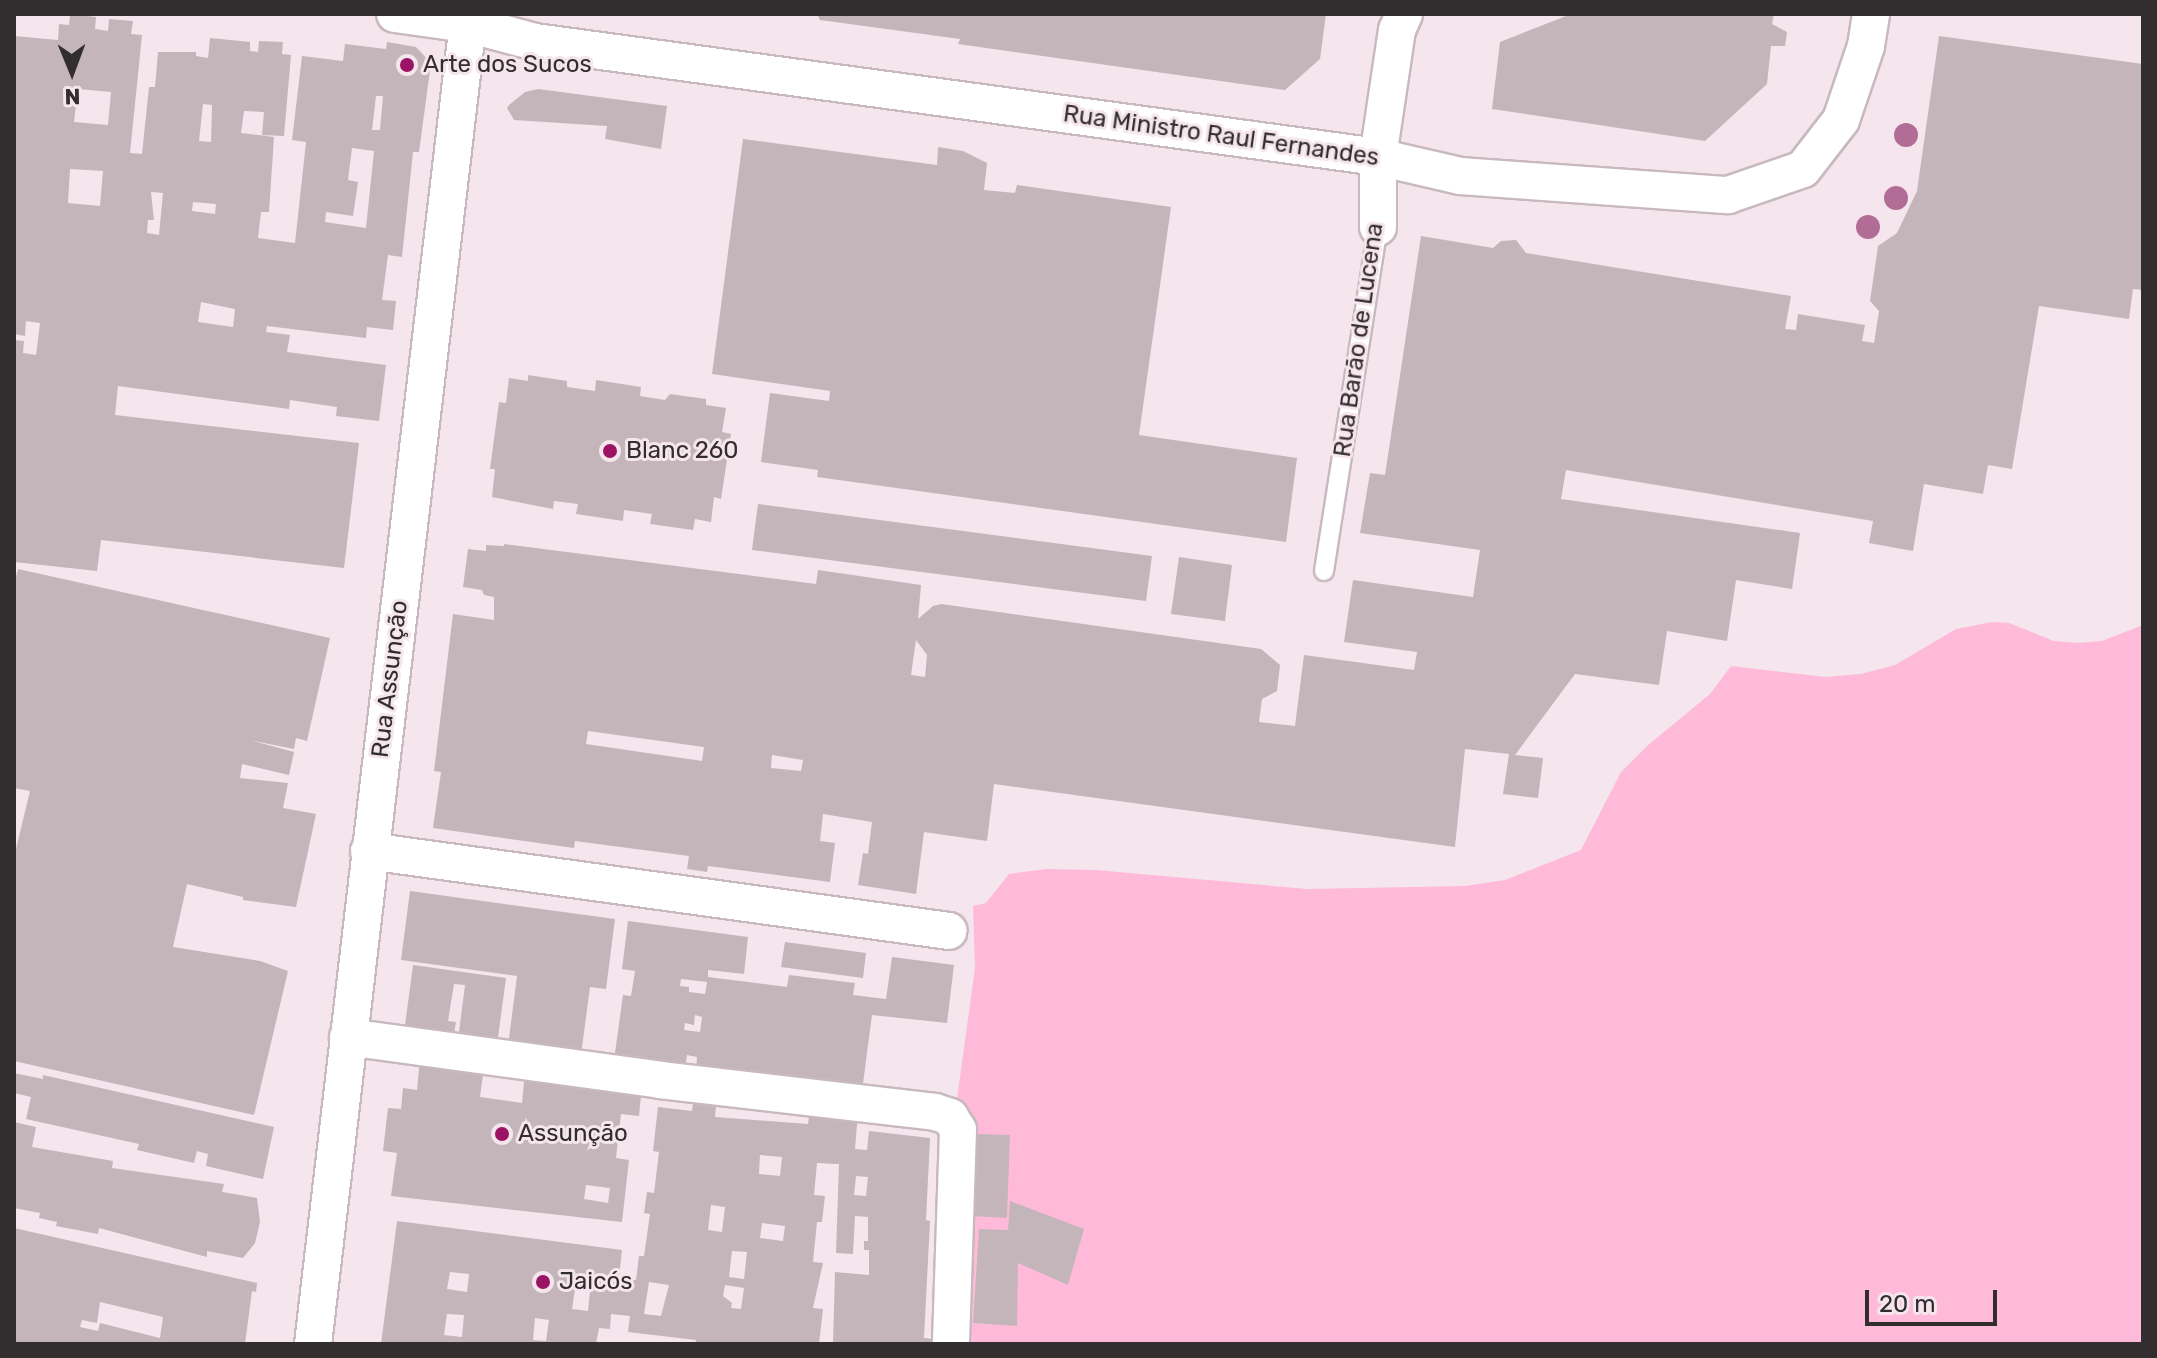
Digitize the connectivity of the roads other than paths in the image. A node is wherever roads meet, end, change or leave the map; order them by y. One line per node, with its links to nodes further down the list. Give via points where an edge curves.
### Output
1 (395, 14): 4 (street, Rua Ministro Raul Fernandes)
2 (1404, 14): 5 (street, Rua Barão de Lucena, via 1397,30)
3 (1871, 14): 5 (street, Rua Ministro Raul Fernandes, via 1841,120 1803,169 1728,195 1460,176)
4 (468, 19): 5 (street, Rua Ministro Raul Fernandes, via 535,42); 8 (street, Rua Assunção)
5 (1378, 157): 6 (street, Rua Barão de Lucena)
6 (1378, 227): 7 (lane, Rua Barão de Lucena)
7 (1324, 571)
8 (369, 851): 9 (street); 10 (street, Rua Assunção)
9 (949, 931)
10 (348, 1037): 11 (street, Rua Assunção); 12 (street, via 950,1117 958,1130)
11 (313, 1344)
12 (951, 1344)

